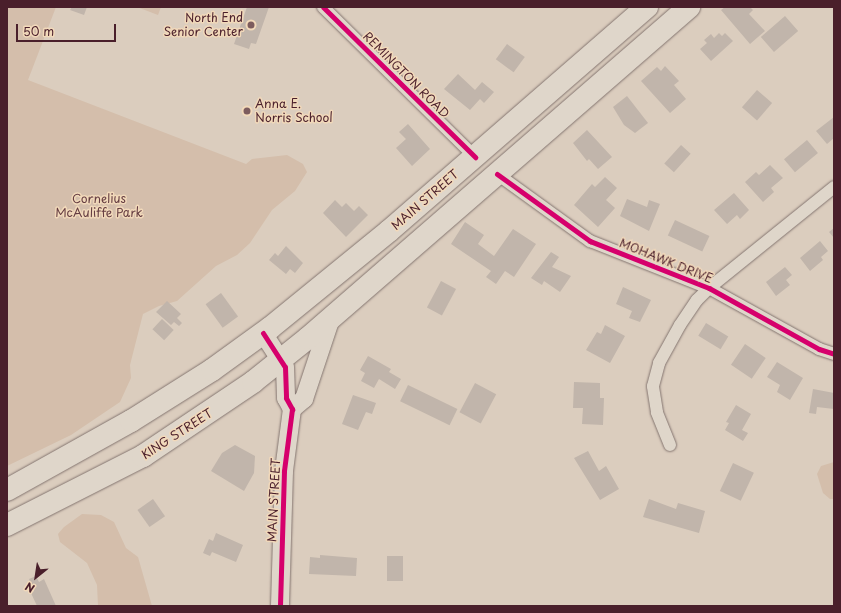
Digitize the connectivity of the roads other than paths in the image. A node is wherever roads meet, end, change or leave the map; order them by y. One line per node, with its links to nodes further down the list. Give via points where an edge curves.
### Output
1 (323, 7): 4 (street, REMINGTON ROAD)
2 (647, 7): 4 (highway, MAIN STREET)
3 (689, 7): 5 (highway)
4 (474, 157): 9 (highway, MAIN STREET, via 362,254)
5 (497, 174): 7 (street, MOHAWK DRIVE, via 590,241); 8 (highway)
6 (834, 187): 7 (street, MOHAWK DRIVE)
7 (708, 288): 10 (street, MOHAWK DRIVE, via 819,349); 13 (street, via 680,325 659,363 653,386 657,412)
8 (332, 318): 11 (highway, KING STREET); 12 (street, via 303,401)
9 (263, 333): 11 (street, MAIN STREET); 14 (highway, via 136,418)
10 (834, 354)
11 (282, 360): 12 (street, MAIN STREET, via 286,374 286,398); 15 (highway, KING STREET, via 218,408 143,456)
12 (292, 409): 16 (street, MAIN STREET, via 284,471)
13 (670, 445)
14 (7, 490)
15 (7, 525)
16 (280, 606)

